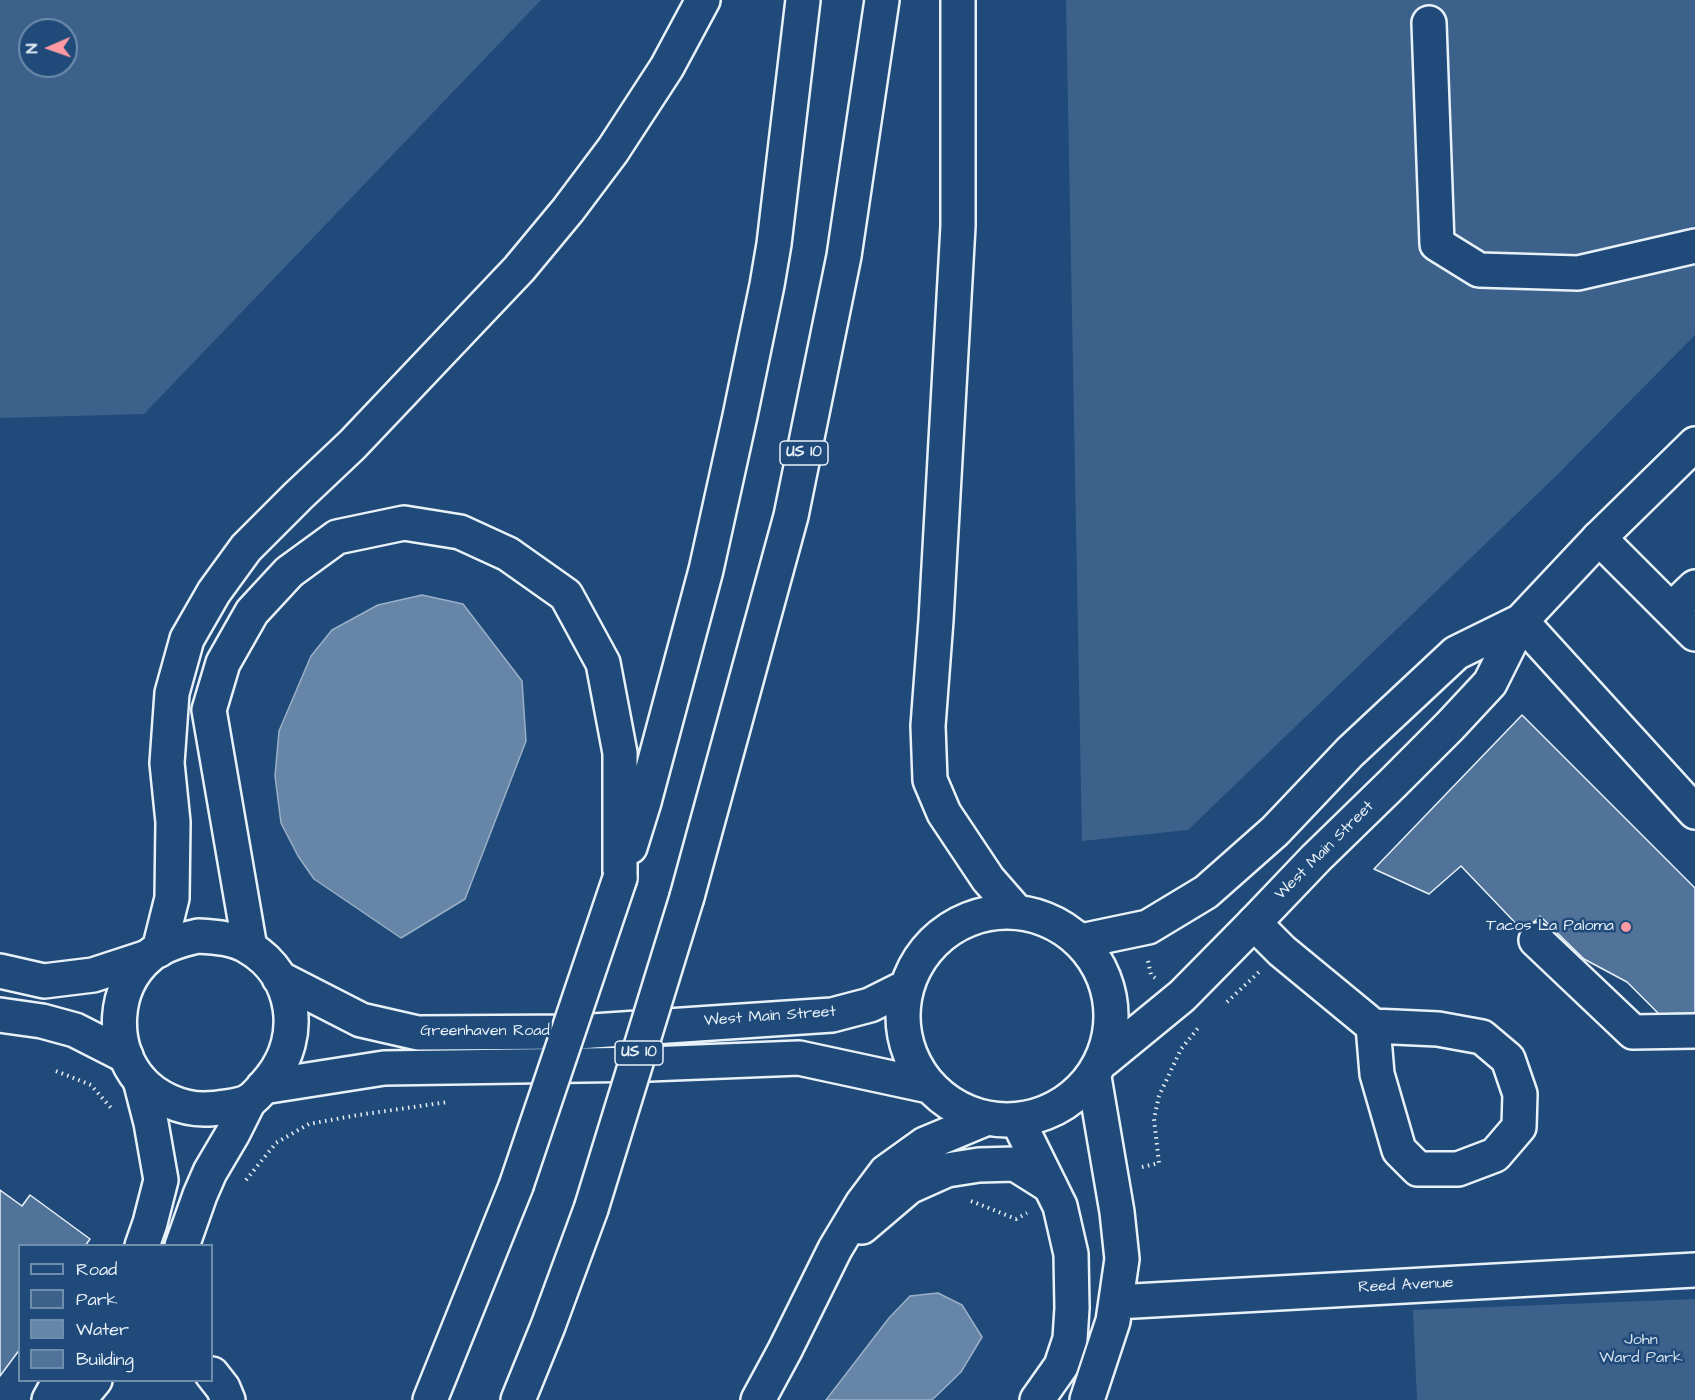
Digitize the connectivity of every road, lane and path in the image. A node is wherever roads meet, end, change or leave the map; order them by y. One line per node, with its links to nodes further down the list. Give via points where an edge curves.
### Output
1 (703, 0): 22 (main road, via 667,67 568,210 519,269 352,445 246,548 214,592 187,639 172,693 167,763 172,897)
2 (802, 0): 14 (main road, via 774,244 740,416 706,570 645,802)
3 (882, 0): 56 (main road, US 10, bridge, via 844,256 791,516 687,897 591,1209)
4 (958, 0): 15 (main road, via 958,226 928,726 930,780 944,813 988,879)
5 (1429, 23): 6 (main road, via 1437,244 1479,270 1578,273)
6 (1695, 246)
7 (1695, 444): 8 (main road, West Main Street)
8 (1599, 538): 10 (main road); 11 (main road, West Main Street)
9 (1695, 587): 10 (main road)
10 (1671, 610): 12 (main road)
11 (1521, 621): 13 (main road); 16 (main road, West Main Street, via 1490,683); 17 (main road, West Main Street, via 1456,653 1350,752 1275,831 1206,892)
12 (1695, 634)
13 (1695, 812)
14 (620, 878): 20 (main road, via 620,753 603,663 566,595 508,554 460,532 404,523 337,537 289,572 252,612 222,663 209,710); 55 (main road, bridge, via 516,1186)
15 (1016, 911): 19 (main road, via 1051,920); 25 (main road, via 980,914 948,929 922,955)
16 (1254, 923): 21 (main road); 26 (main road, West Main Street)
17 (1142, 929): 19 (main road, West Main Street); 26 (path, via 1151,975)
18 (1536, 940): 31 (main road, via 1633,1032)
19 (1081, 941): 33 (main road, via 1102,970 1112,1005 1110,1038)
20 (250, 948): 22 (main road, Greenhaven Road, via 225,938 198,936 171,942); 24 (main road, Greenhaven Road)
21 (1282, 951): 27 (path); 30 (main road)
22 (156, 952): 23 (main road, Greenhaven Road, via 93,975 44,981); 32 (main road, Greenhaven Road, via 130,978 121,1003 119,1030)
23 (0, 971)
24 (279, 978): 29 (main road, Greenhaven Road, via 361,1020 418,1033 578,1032); 36 (main road, Greenhaven Road, via 291,1014 290,1042 280,1067)
25 (906, 987): 29 (main road, West Main Street, via 870,1005 832,1015); 35 (main road, via 902,1023 911,1058)
26 (1178, 1000): 33 (main road, West Main Street); 40 (path, via 1203,1023 1181,1049 1159,1096 1154,1119)
27 (1221, 1007)
28 (0, 1015): 32 (main road, Greenhaven Road, via 75,1030)
29 (666, 1025)
30 (1373, 1026): 30 (main road, via 1438,1029 1482,1037 1508,1059 1520,1094 1519,1127 1495,1155 1458,1169 1418,1169 1399,1150 1377,1074)
31 (1695, 1031)
32 (133, 1068): 36 (main road, Greenhaven Road, via 156,1094 197,1109 219,1108); 44 (main road, via 151,1123 161,1180)
33 (1099, 1068): 39 (main road, via 1077,1095 1050,1112); 48 (main road, via 1122,1259)
34 (56, 1071): 37 (path, via 91,1085)
35 (929, 1086): 36 (main road, Greenhaven Road, via 799,1058 384,1068); 38 (main road, via 954,1107)
36 (256, 1094): 45 (main road, via 207,1179)
37 (113, 1112)
38 (985, 1119): 39 (main road); 46 (main road, via 925,1144 886,1172)
39 (1018, 1120): 41 (main road)
40 (1159, 1163)
41 (1050, 1186): 46 (main road, via 1015,1164 947,1170 909,1187); 58 (main road, via 1060,1206 1071,1254 1071,1328 1061,1366)
42 (963, 1198): 43 (path)
43 (1016, 1219)
44 (142, 1244)
45 (182, 1244)
46 (835, 1249): 57 (main road)
47 (1695, 1270): 48 (main road, Reed Avenue)
48 (1116, 1302): 59 (main road)
49 (213, 1375): 54 (main road)
50 (59, 1382): 52 (main road)
51 (93, 1382): 53 (main road)
52 (49, 1400)
53 (75, 1400)
54 (228, 1400)
55 (430, 1400)
56 (518, 1400)
57 (758, 1400)
58 (1037, 1400)
59 (1087, 1400)

